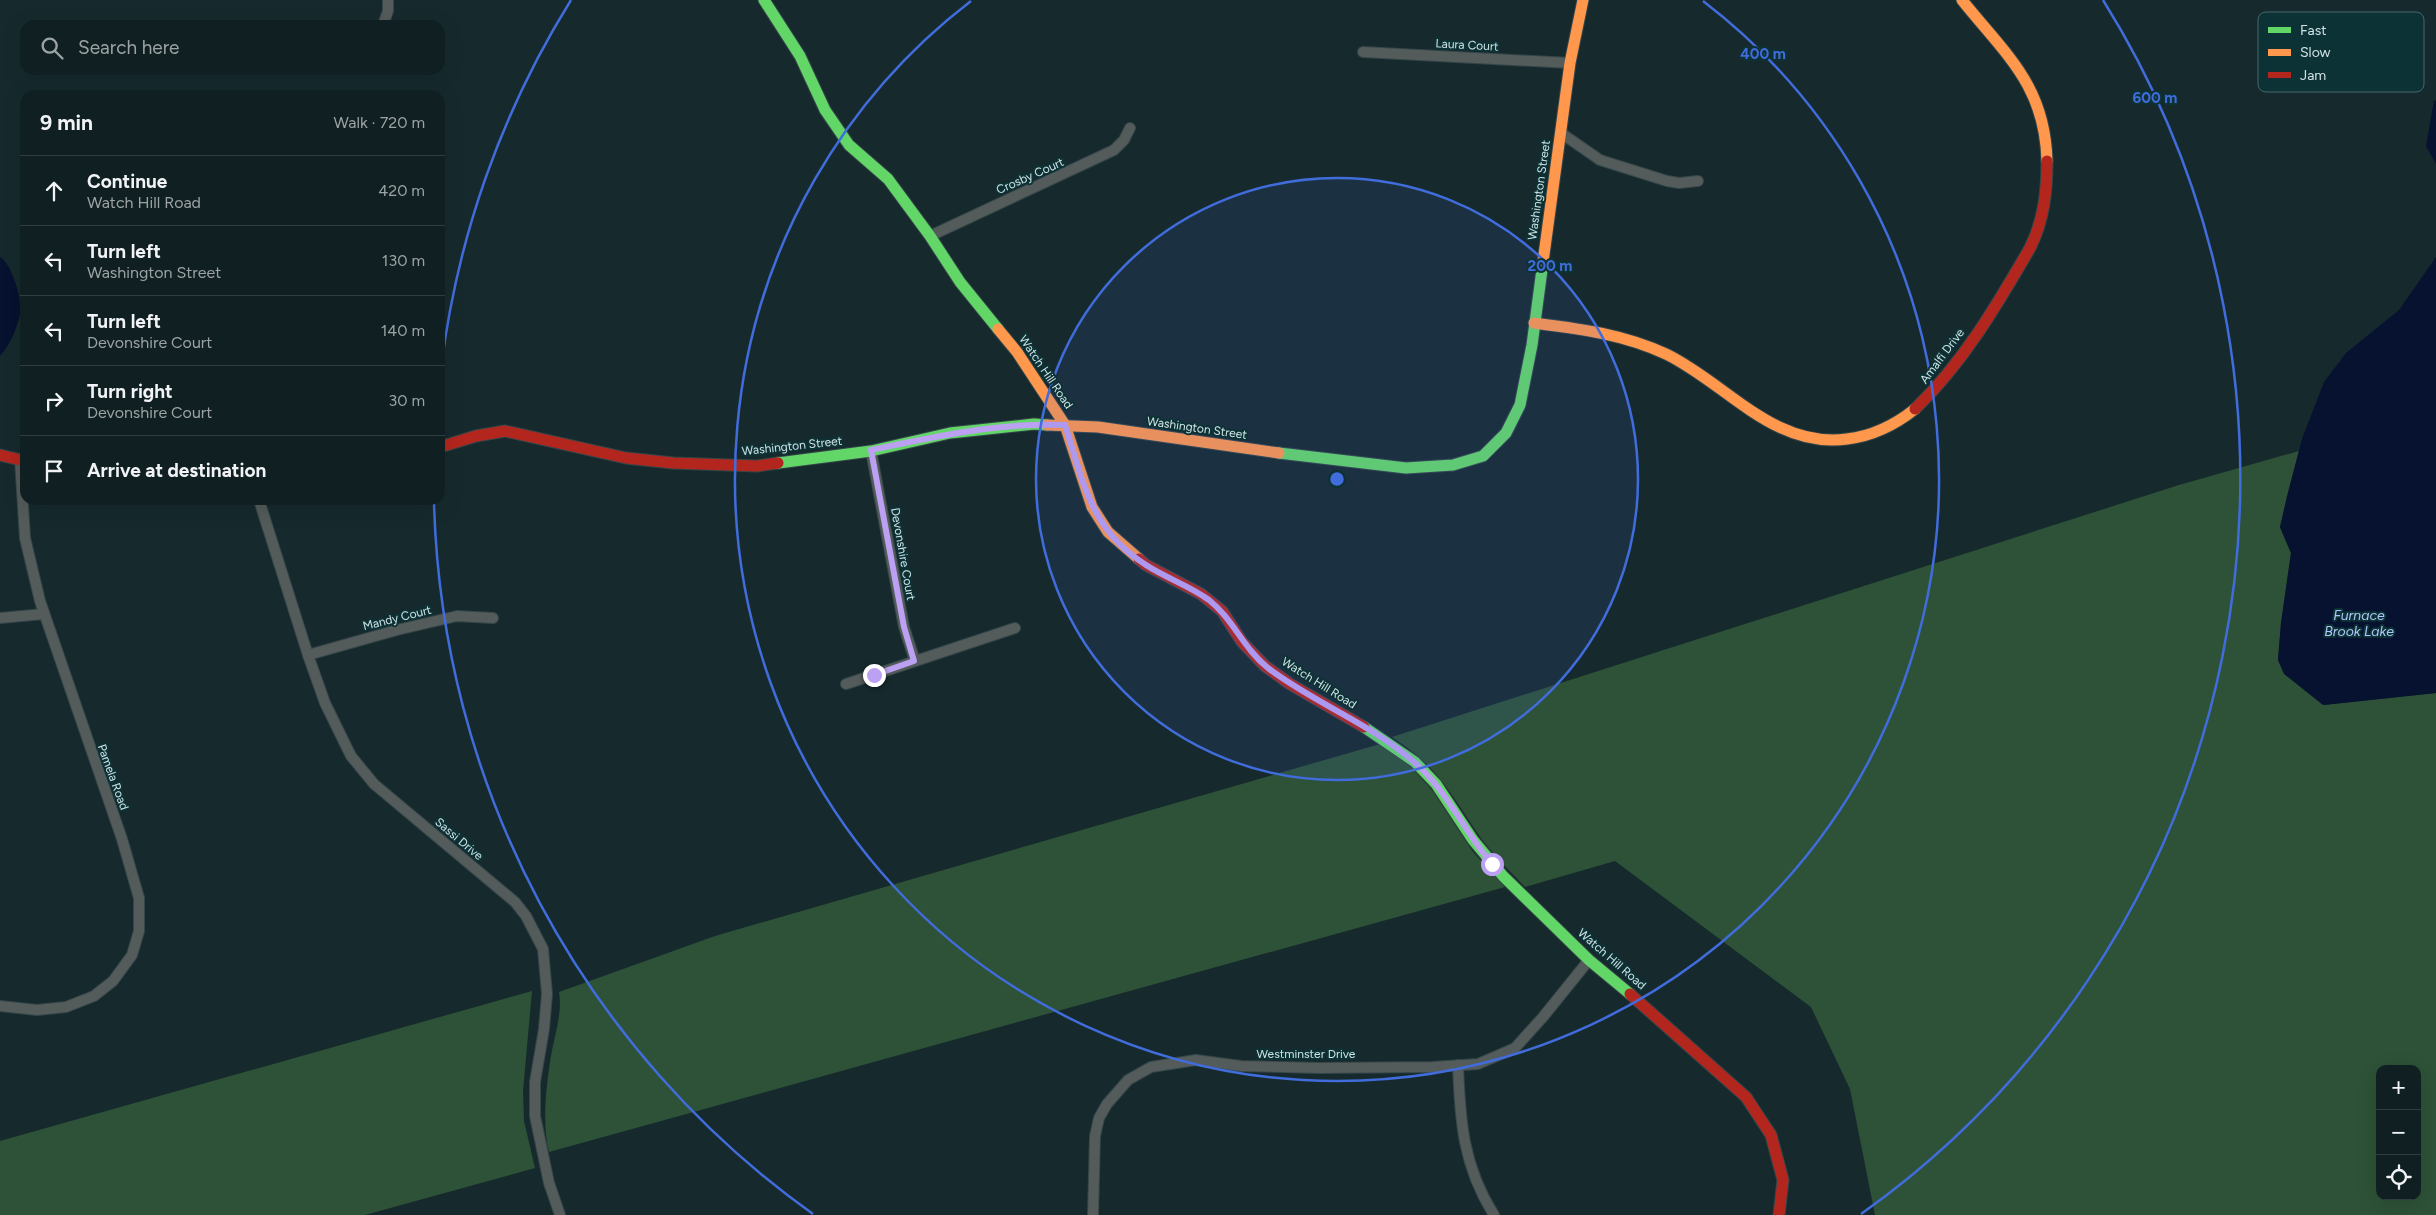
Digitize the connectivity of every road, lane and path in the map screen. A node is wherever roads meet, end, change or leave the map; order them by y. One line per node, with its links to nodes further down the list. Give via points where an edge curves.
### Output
1 (388, 0): 5 (street)
2 (764, 0): 11 (street, Watch Hill Road, via 800,56 825,110 849,145 888,179)
3 (1583, 0): 7 (street, Washington Street)
4 (1962, 0): 12 (street, Amalfi Drive, via 2014,60 2037,100 2043,119 2048,164 2046,201 2037,233 1985,321 1943,382 1918,408 1867,436 1833,441 1793,434 1751,412 1693,369 1646,344 1610,332)
5 (385, 20)
6 (1363, 52): 7 (street, Laura Court)
7 (1570, 63): 9 (street, Washington Street)
8 (1130, 128): 11 (street, Crosby Court, via 1114,150)
9 (1561, 133): 10 (street, via 1600,160 1667,181); 12 (street, Washington Street)
10 (1698, 181)
11 (930, 236): 13 (street, Watch Hill Road, via 960,282 1017,352)
12 (1534, 323): 13 (street, Washington Street, via 1520,405 1506,433 1482,456 1453,465 1406,468)
13 (1065, 425): 15 (street, Washington Street, via 1034,424 950,434); 27 (street, Watch Hill Road, via 1092,507 1108,532 1146,565 1201,594 1222,611 1242,642 1290,684 1376,734 1415,762 1439,789 1492,864)
14 (445, 445): 15 (street, Washington Street, via 505,431 626,458 757,466)
15 (871, 450): 25 (street, Devonshire Court, via 904,627)
16 (0, 454): 17 (street)
17 (20, 459)
18 (24, 505): 20 (street, Pamela Road, via 25,538)
19 (261, 505): 24 (street, Sassi Drive)
20 (44, 614): 21 (street); 28 (street, Pamela Road, via 122,839 139,898 139,931 132,955 113,981 94,996 66,1007 37,1010)
21 (0, 618)
22 (493, 618): 24 (street, Mandy Court, via 457,616)
23 (1015, 628): 25 (street)
24 (308, 656): 30 (street, Sassi Drive, via 325,703 351,756 374,784 515,902 543,949 547,1004 535,1082 535,1110 549,1183)
25 (914, 661): 26 (street)
26 (846, 684)
27 (1588, 960): 29 (street, Westminster Drive, via 1515,1048 1478,1064); 33 (street, Watch Hill Road, via 1640,1001 1746,1097 1771,1135 1783,1180)
28 (0, 1006)
29 (1458, 1065): 31 (street, Westminster Drive, via 1241,1066 1196,1060 1152,1066 1128,1080 1099,1118 1095,1136); 32 (street, via 1460,1121 1465,1146 1477,1182)
30 (560, 1215)
31 (1093, 1215)
32 (1494, 1215)
33 (1779, 1215)

